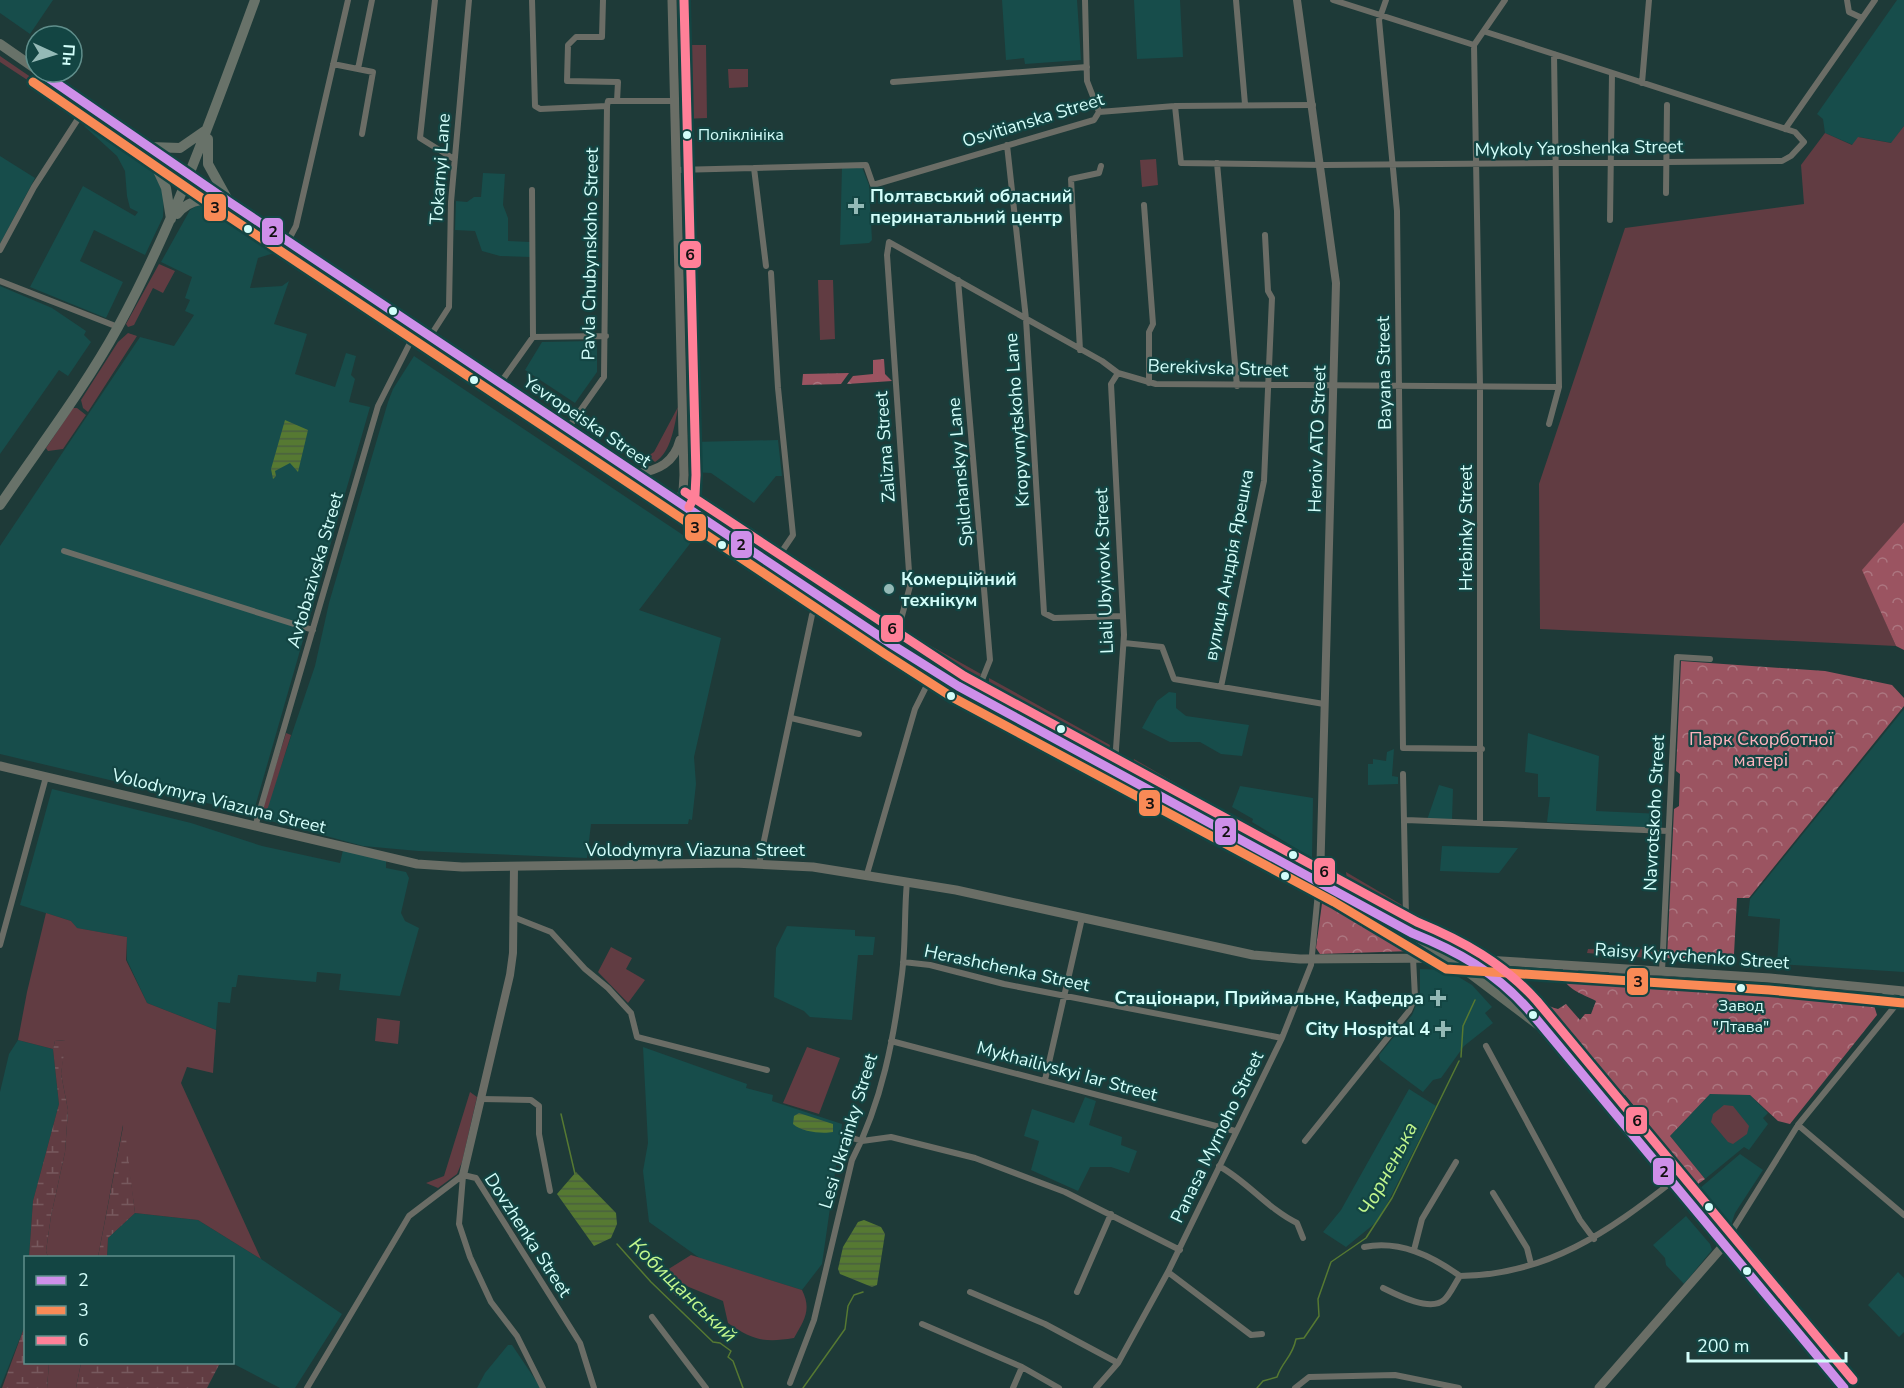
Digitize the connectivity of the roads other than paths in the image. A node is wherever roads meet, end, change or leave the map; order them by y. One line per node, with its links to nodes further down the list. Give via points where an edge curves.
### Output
1 (255, 0): 41 (highway)
2 (348, 0): 25 (street)
3 (372, 0): 27 (street)
4 (435, 0): 46 (street, via 420,138)
5 (469, 0): 46 (street, Tokarnyi Lane)
6 (532, 0): 38 (street, via 535,106)
7 (603, 0): 32 (street, via 602,37 576,37 568,45 567,81 618,82)
8 (672, 0): 33 (main road)
9 (1085, 0): 26 (street)
10 (1236, 0): 34 (street)
11 (1297, 0): 36 (street, Heroiv ATO Street)
12 (1333, 0): 18 (street)
13 (1386, 0): 18 (street, Bayana Street)
14 (1505, 0): 20 (street)
15 (1649, 0): 30 (street)
16 (1846, 0): 19 (street, via 1849,12)
17 (1875, 0): 19 (street)
18 (1380, 15): 22 (street); 52 (street, Bayana Street)
19 (1863, 18): 42 (street)
20 (1486, 32): 22 (street); 23 (street)
21 (0, 44): 24 (highway)
22 (1474, 45): 53 (street, Hrebinky Street)
23 (1554, 54): 28 (street); 50 (street)
24 (24, 61)
25 (333, 64): 27 (street); 65 (street, via 296,226)
26 (1087, 67): 29 (street); 40 (street, via 1087,81)
27 (358, 69): 43 (street, via 373,72)
28 (1612, 73): 30 (street); 47 (street)
29 (893, 82)
30 (1642, 83): 42 (street)
31 (57, 84): 35 (highway, Yevropeiska Street)
32 (617, 101): 33 (street); 38 (street, via 608,101)
33 (674, 102): 56 (main road)
34 (1245, 104): 36 (street, Osvitianska Street); 39 (street, Osvitianska Street)
35 (87, 105): 45 (highway, Yevropeiska Street); 67 (street, via 34,187)
36 (1313, 105): 51 (street, Heroiv ATO Street)
37 (1667, 105): 48 (street)
38 (607, 106): 76 (street, Pavla Chubynskoho Street)
39 (1175, 106): 40 (street, Osvitianska Street); 49 (street, Mykoly Yaroshenka Street, via 1181,163)
40 (1099, 112): 44 (street, Osvitianska Street, via 1094,120)
41 (208, 128): 45 (highway, via 180,148); 57 (highway); 60 (highway, via 208,164)
42 (1785, 129): 48 (street, Mykoly Yaroshenka Street, via 1795,132 1804,142 1782,162)
43 (362, 134)
44 (1007, 145): 55 (street, Osvitianska Street, via 873,184 866,165); 72 (street, Kropyvnytskoho Lane)
45 (147, 146): 57 (highway, Yevropeiska Street); 63 (highway, via 166,188)
46 (454, 159): 75 (street, Tokarnyi Lane, via 449,307)
47 (1611, 162): 48 (street, Mykoly Yaroshenka Street); 50 (street, Mykoly Yaroshenka Street); 62 (street)
48 (1666, 162): 59 (street)
49 (1217, 163): 51 (street, Mykoly Yaroshenka Street); 83 (street)
50 (1556, 163): 53 (street, Mykoly Yaroshenka Street); 87 (street)
51 (1322, 165): 52 (street, Mykoly Yaroshenka Street); 86 (street, Heroiv ATO Street, via 1335,258)
52 (1394, 165): 53 (street, Mykoly Yaroshenka Street); 82 (street, Bayana Street)
53 (1478, 165): 85 (street, Hrebinky Street)
54 (1101, 166): 78 (street, via 1099,172 1071,179)
55 (754, 168): 56 (street); 68 (street)
56 (676, 170): 90 (main road)
57 (190, 176): 60 (main road, Yevropeiska Street); 63 (highway)
58 (532, 190): 77 (street)
59 (1666, 193)
60 (228, 202): 63 (highway, via 192,201); 65 (main road, Yevropeiska Street)
61 (1144, 205): 81 (street, via 1153,324 1149,332)
62 (1610, 220)
63 (171, 222): 73 (highway)
64 (1265, 235): 84 (street, вулиця Андрія Ярешка, via 1268,291 1272,298)
65 (288, 242): 74 (main road, Yevropeiska Street)
66 (887, 246): 71 (street, Berekivska Street, via 894,243); 100 (street, Zalizna Street, via 910,586)
67 (0, 250)
68 (766, 266)
69 (771, 273): 95 (street, via 793,535)
70 (0, 280): 73 (street)
71 (958, 280): 72 (street, Berekivska Street); 104 (street, Spilchanskyy Lane, via 990,660)
72 (1026, 319): 78 (street, Berekivska Street); 97 (street, Kropyvnytskoho Lane, via 1044,613 1054,618)
73 (118, 327): 93 (highway)
74 (419, 327): 75 (main road, Yevropeiska Street); 98 (street, Avtobazivska Street, via 378,406)
75 (431, 335): 80 (main road, Yevropeiska Street)
76 (606, 336): 77 (street); 89 (street, Pavla Chubynskoho Street, via 604,377)
77 (534, 337): 80 (street)
78 (1080, 350): 79 (street, Berekivska Street)
79 (1118, 373): 81 (street, Berekivska Street); 97 (street, Liali Ubyivovk Street, via 1111,384)
80 (501, 382): 89 (main road, Yevropeiska Street)
81 (1149, 383): 83 (street, Berekivska Street)
82 (1400, 385): 85 (street, Berekivska Street); 86 (street, Berekivska Street); 108 (street, Bayana Street, via 1403,748)
83 (1237, 386): 84 (street, Berekivska Street)
84 (1268, 386): 86 (street, Berekivska Street); 103 (street, вулиця Андрія Ярешка, via 1264,481)
85 (1480, 386): 87 (street, Berekivska Street); 108 (street, Hrebinky Street)
86 (1334, 387): 105 (street, Heroiv ATO Street)
87 (1559, 387): 88 (street)
88 (1549, 424)
89 (568, 428): 91 (main road, Yevropeiska Street)
90 (683, 432): 91 (main road, via 667,463); 92 (main road, via 683,492)
91 (636, 474): 92 (main road, Yevropeiska Street)
92 (678, 502): 95 (main road, Yevropeiska Street)
93 (0, 503)
94 (64, 551): 98 (street)
95 (772, 566): 96 (main road, Yevropeiska Street)
96 (820, 598): 100 (main road, Yevropeiska Street); 106 (street, via 812,615)
97 (1123, 616): 99 (street, Liali Ubyivovk Street)
98 (313, 630): 115 (street, Avtobazivska Street)
99 (1124, 643): 103 (street, via 1162,647 1173,679); 110 (street, Liali Ubyivovk Street)
100 (891, 644): 102 (main road, Yevropeiska Street)
101 (1710, 659): 116 (street, Navrotskoho Street, via 1677,657)
102 (934, 670): 104 (main road, Yevropeiska Street); 119 (street, via 915,709)
103 (1221, 687): 105 (street)
104 (976, 695): 110 (main road, Yevropeiska Street)
105 (1324, 704): 120 (street, Heroiv ATO Street)
106 (790, 718): 107 (street); 117 (street)
107 (859, 734)
108 (1482, 749): 114 (street, Hrebinky Street)
109 (0, 766): 112 (main road, Volodymyra Viazuna Street)
110 (1112, 770): 120 (main road, Yevropeiska Street)
111 (1403, 774): 113 (street)
112 (46, 777): 115 (main road, Volodymyra Viazuna Street); 126 (street)
113 (1406, 820): 114 (street); 124 (street, via 1406,917)
114 (1480, 824): 116 (street)
115 (255, 827): 118 (main road, Volodymyra Viazuna Street, via 417,864)
116 (1668, 831): 133 (street, Navrotskoho Street)
117 (759, 864): 118 (main road, Volodymyra Viazuna Street); 119 (main road, Volodymyra Viazuna Street)
118 (514, 867): 122 (street, Dovzhenka Street)
119 (867, 874): 121 (main road, Volodymyra Viazuna Street)
120 (1320, 881): 124 (main road, Yevropeiska Street); 129 (street, Panasa Myrnoho Street)
121 (907, 882): 123 (main road, Volodymyra Viazuna Street); 132 (street, Lesi Ukrainky Street)
122 (513, 917): 142 (street, via 551,932 631,1013 637,1037); 144 (street, Dovzhenka Street, via 510,975)
123 (1082, 918): 129 (main road, Volodymyra Viazuna Street, via 1223,950); 136 (street)
124 (1397, 924): 125 (main road, Yevropeiska Street)
125 (1412, 933): 128 (main road, Yevropeiska Street); 130 (main road, Yevropeiska Street)
126 (0, 945)
127 (1413, 958): 128 (main road, Volodymyra Viazuna Street); 129 (main road, Volodymyra Viazuna Street); 149 (street, via 1415,997 1409,1011)
128 (1450, 958): 130 (main road, Volodymyra Viazuna Street); 138 (main road, Yevropeiska Street)
129 (1311, 959): 139 (street, Panasa Myrnoho Street)
130 (1471, 959): 131 (main road, Volodymyra Viazuna Street); 138 (main road, Yevropeiska Street, via 1509,986)
131 (1501, 959): 133 (main road, Raisy Kyrychenko Street)
132 (903, 962): 136 (street, Herashchenka Street); 140 (street, Lesi Ukrainky Street)
133 (1662, 971): 134 (main road, Raisy Kyrychenko Street)
134 (1880, 987): 135 (main road, Raisy Kyrychenko Street); 137 (street)
135 (1904, 993): 137 (street)
136 (1063, 995): 139 (street, Herashchenka Street); 143 (street)
137 (1901, 1004): 145 (street)
138 (1540, 1026): 153 (main road, Yevropeiska Street)
139 (1282, 1038): 146 (street, Panasa Myrnoho Street)
140 (891, 1041): 143 (street, Mykhailivskyi Iar Street); 148 (street, Lesi Ukrainky Street, via 887,1070)
141 (1486, 1046): 159 (street)
142 (767, 1070)
143 (1045, 1080): 146 (street, Mykhailivskyi Iar Street)
144 (481, 1099): 152 (street, Dovzhenka Street); 154 (street, via 531,1100 539,1106 539,1134)
145 (1798, 1125): 157 (street); 160 (street)
146 (1235, 1131): 151 (street, Panasa Myrnoho Street)
147 (849, 1137): 148 (street)
148 (862, 1141): 156 (street, via 891,1137 975,1158); 175 (street, Lesi Ukrainky Street, via 847,1176 809,1336)
149 (1305, 1141)
150 (1456, 1162): 163 (street, via 1422,1219)
151 (1220, 1166): 158 (street, via 1279,1214 1297,1223); 162 (street, Panasa Myrnoho Street)
152 (463, 1175): 176 (street, via 409,1216); 177 (street, via 459,1224 470,1257 491,1302 517,1336); 178 (street, Dovzhenka Street, via 476,1178 574,1333)
153 (1673, 1181): 159 (street); 160 (main road, Yevropeiska Street)
154 (550, 1191)
155 (1493, 1193): 164 (street, via 1527,1248)
156 (1111, 1214): 162 (street); 169 (street)
157 (1904, 1215)
158 (1303, 1239)
159 (1594, 1239): 164 (street)
160 (1724, 1245): 185 (main road); 186 (main road, Yevropeiska Street)
161 (1364, 1247): 163 (street)
162 (1180, 1250): 165 (street, Panasa Myrnoho Street)
163 (1414, 1250): 166 (street)
164 (1531, 1264): 166 (street)
165 (1168, 1272): 172 (street, via 1251,1335); 173 (street, Panasa Myrnoho Street)
166 (1460, 1276): 167 (street, via 1443,1300 1435,1304 1411,1301)
167 (1383, 1288)
168 (970, 1292): 173 (street, via 1063,1333)
169 (1077, 1292)
170 (652, 1317): 179 (street)
171 (922, 1324): 174 (street)
172 (1262, 1334)
173 (1118, 1363): 182 (street, Panasa Myrnoho Street)
174 (1022, 1367): 180 (street); 181 (street)
175 (790, 1383)
176 (307, 1388)
177 (543, 1388)
178 (594, 1388)
179 (706, 1388)
180 (1012, 1388)
181 (1059, 1388)
182 (1096, 1388)
183 (1295, 1388): 184 (street, via 1316,1376 1395,1375)
184 (1460, 1388)
185 (1599, 1388)
186 (1844, 1388)

